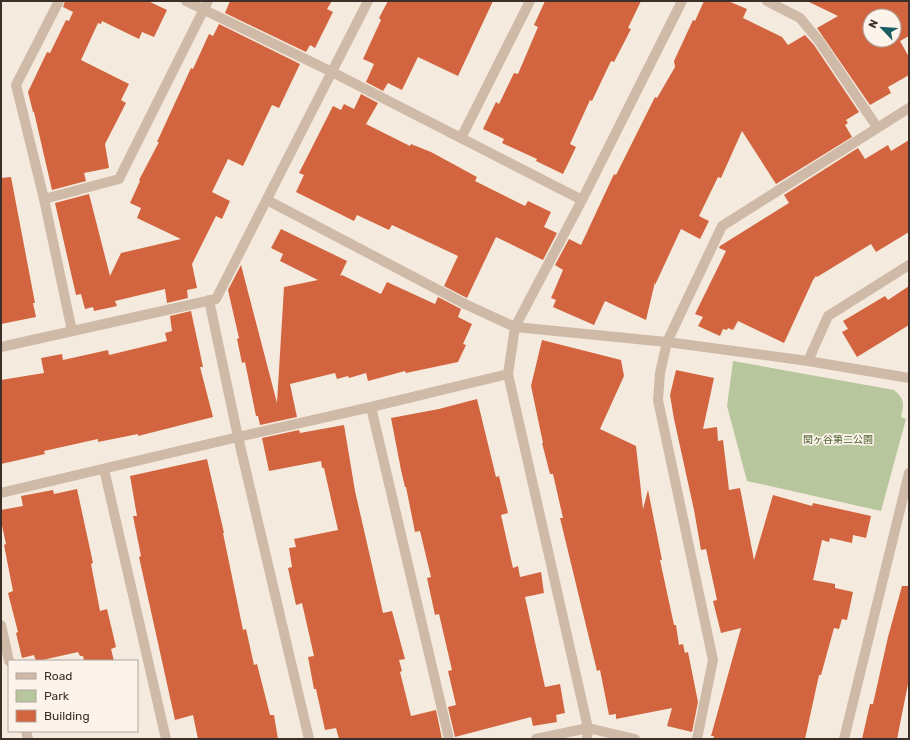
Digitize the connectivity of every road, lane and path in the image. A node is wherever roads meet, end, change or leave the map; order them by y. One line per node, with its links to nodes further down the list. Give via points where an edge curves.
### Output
1 (59, 1): 12 (street, via 16,84)
2 (186, 1): 7 (street)
3 (368, 1): 8 (street)
4 (530, 1): 11 (street)
5 (682, 1): 14 (street)
6 (768, 1): 10 (street, via 800,18 819,41)
7 (206, 6): 8 (street); 12 (street, via 119,179)
8 (332, 72): 11 (street); 13 (street)
9 (909, 108): 10 (street)
10 (877, 127): 19 (street, via 722,226)
11 (461, 138): 14 (street)
12 (44, 199): 18 (street)
13 (267, 200): 16 (street, via 216,299); 17 (street, via 467,305)
14 (582, 200): 17 (street)
15 (909, 266): 21 (street, via 828,316)
16 (209, 300): 18 (street); 25 (street)
17 (516, 327): 19 (street); 22 (street)
18 (72, 331): 20 (street)
19 (667, 342): 21 (street); 38 (street, via 660,373 658,400 713,660)
20 (1, 347)
21 (808, 361): 23 (street)
22 (508, 374): 24 (street); 31 (street)
23 (909, 378)
24 (371, 407): 25 (street); 34 (street)
25 (238, 437): 26 (street); 33 (street)
26 (104, 469): 28 (street); 32 (street)
27 (909, 473): 39 (street)
28 (1, 492)
29 (1, 625): 30 (street)
30 (10, 660)
31 (588, 728): 35 (street); 36 (street); 37 (street)
32 (166, 739)
33 (309, 739)
34 (449, 739)
35 (536, 739)
36 (587, 739)
37 (635, 739)
38 (696, 739)
39 (844, 739)

